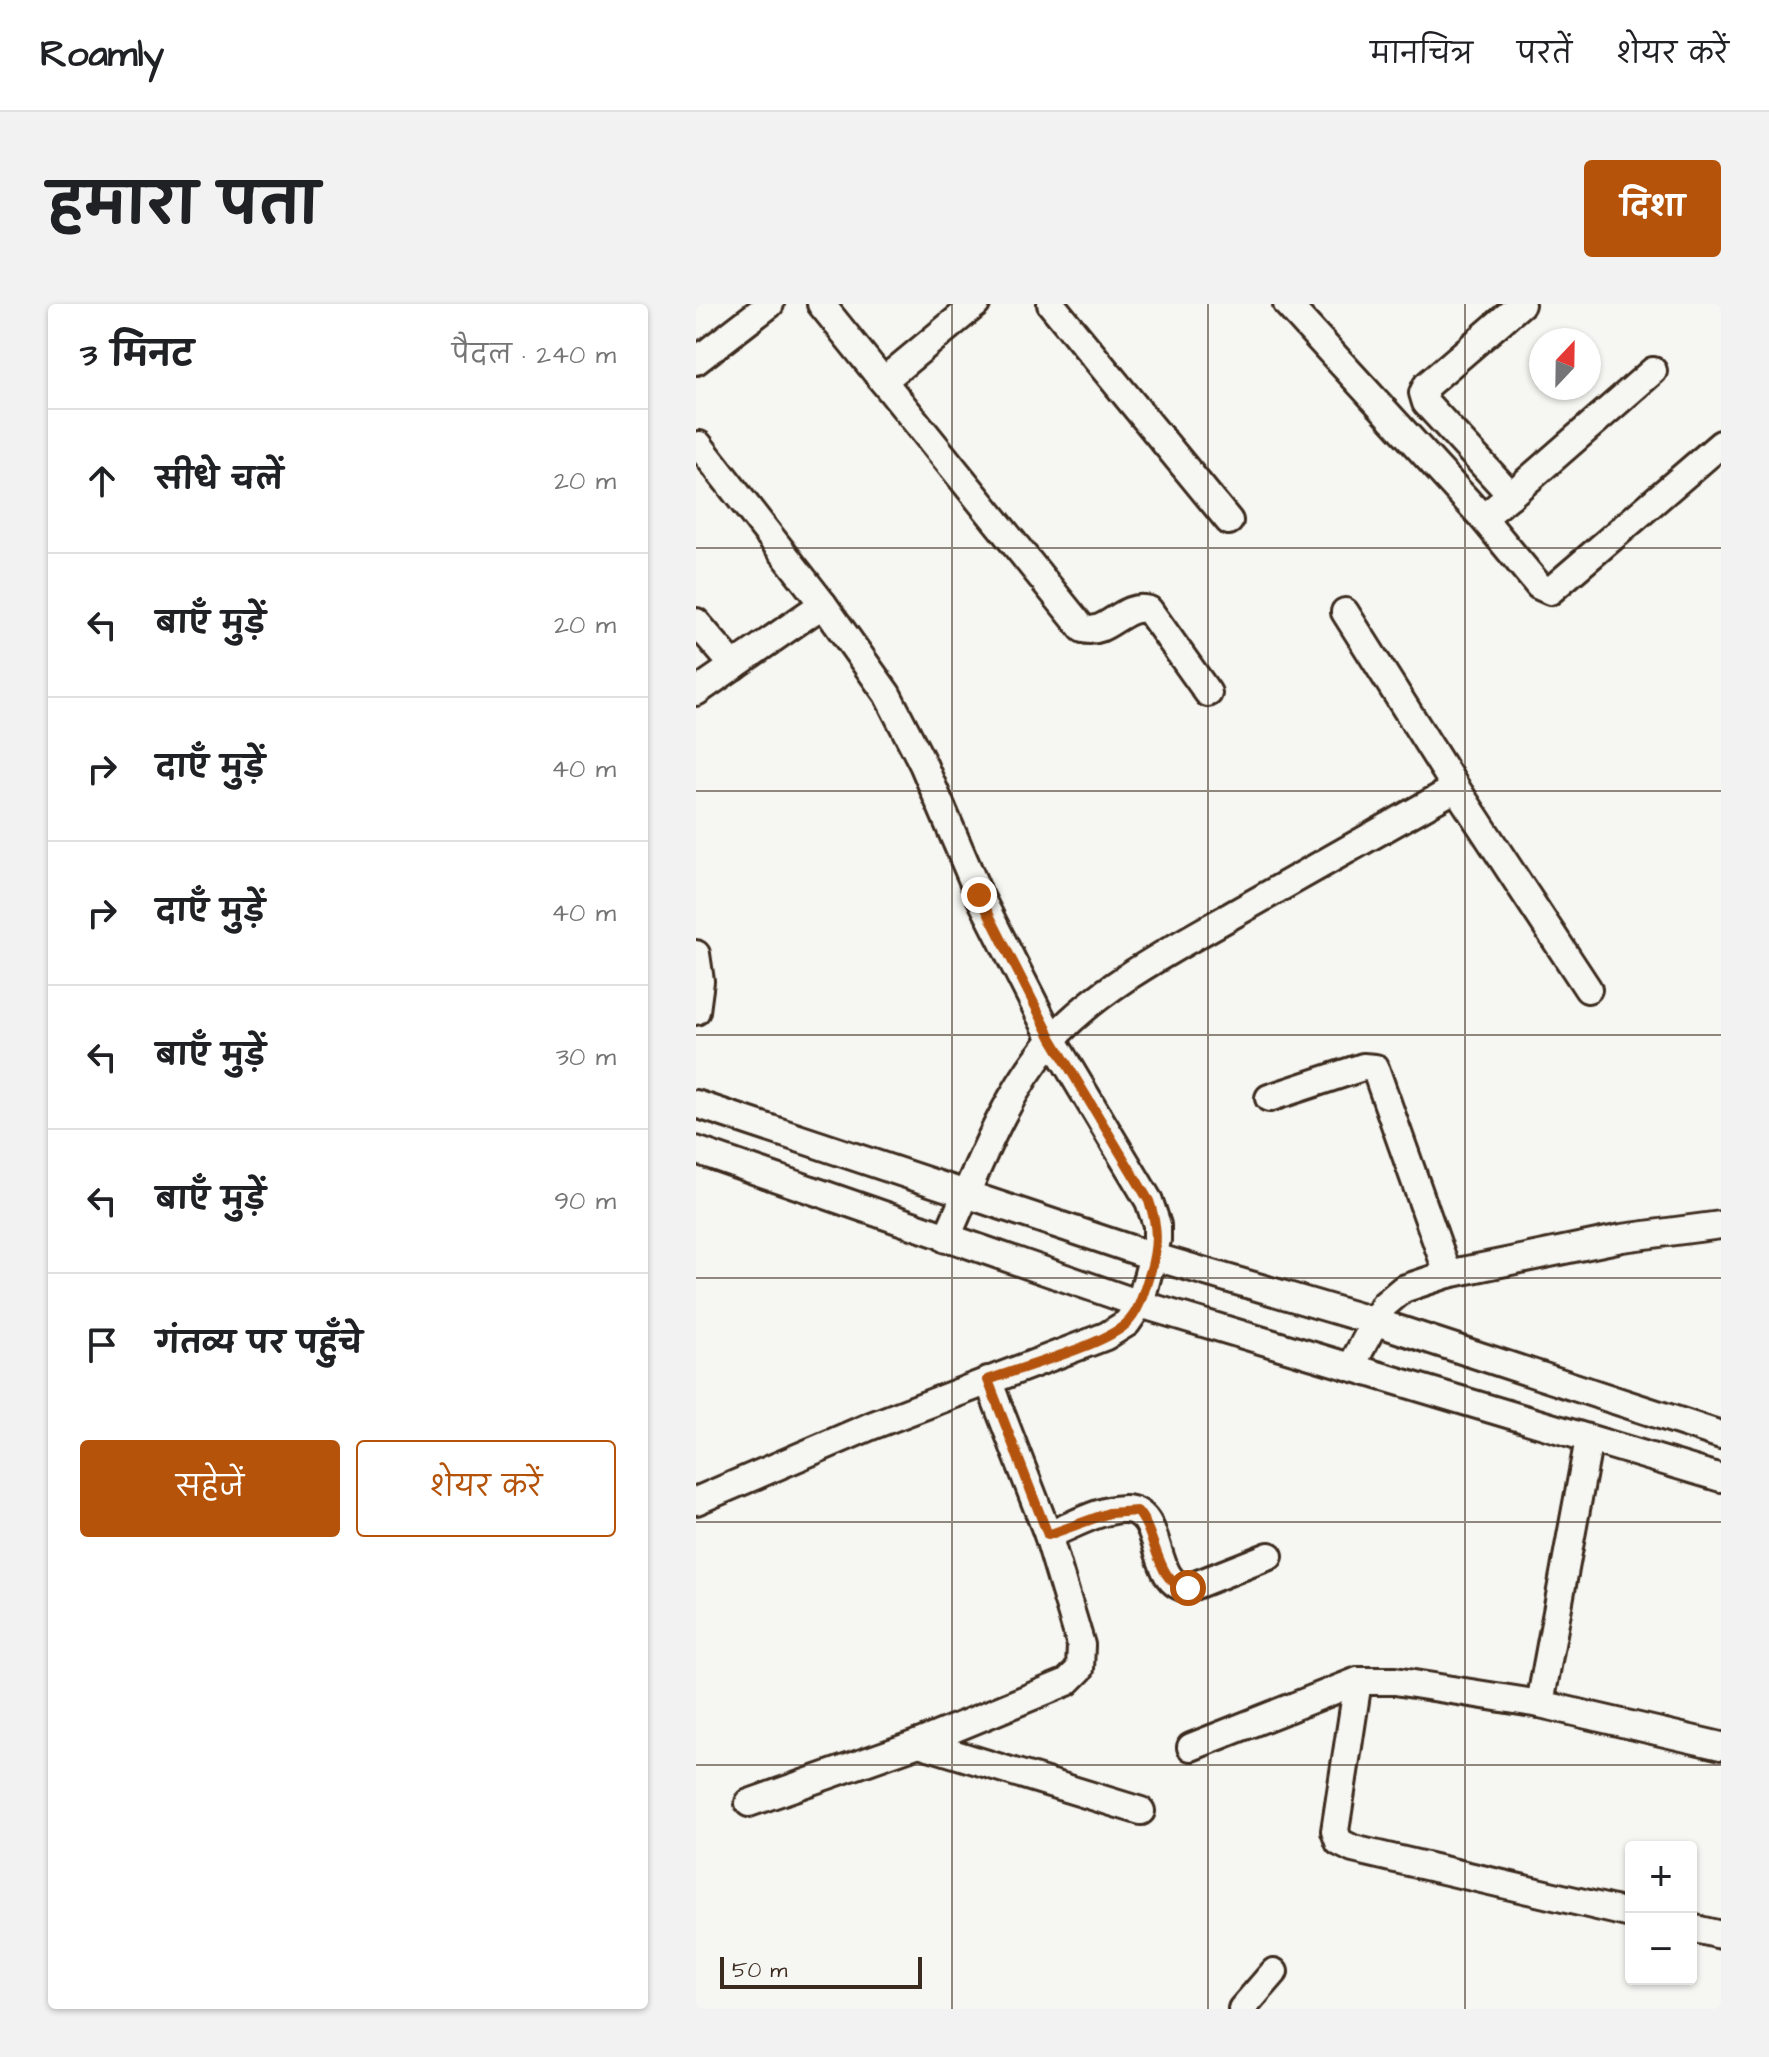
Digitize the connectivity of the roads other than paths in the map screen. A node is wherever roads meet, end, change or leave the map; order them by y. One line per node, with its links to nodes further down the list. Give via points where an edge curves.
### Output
1 (770, 304): 7 (street)
2 (821, 304): 9 (street)
3 (976, 304): 9 (street)
4 (1051, 304): 14 (street)
5 (1287, 304): 13 (street)
6 (1519, 305): 12 (street, via 1423,393 1426,403)
7 (696, 361)
8 (1653, 371): 12 (street)
9 (883, 381): 20 (street, via 1083,629 1096,629 1132,608 1149,610)
10 (1721, 444): 13 (street, via 1554,590 1539,586)
11 (699, 445): 15 (street)
12 (1511, 495): 13 (street)
13 (1483, 518)
14 (1229, 521)
15 (823, 604): 18 (street); 25 (street, via 894,708)
16 (1345, 612): 21 (street)
17 (696, 622): 18 (street)
18 (734, 666): 19 (street)
19 (696, 692)
20 (1208, 693)
21 (1456, 788): 23 (street); 25 (street, via 1162,955)
22 (696, 954): 24 (street)
23 (1588, 989)
24 (696, 1011)
25 (1052, 1039): 29 (street, via 1017,1087); 32 (street, via 1149,1201 1157,1225)
26 (1269, 1098): 33 (street, via 1363,1067 1375,1068)
27 (696, 1104): 29 (street)
28 (696, 1150): 31 (street)
29 (967, 1193): 31 (street); 32 (street)
30 (1721, 1225): 33 (street, via 1622,1238)
31 (946, 1239): 34 (street)
32 (1155, 1257): 34 (street); 35 (street)
33 (1448, 1274): 35 (street, via 1403,1289)
34 (1140, 1304): 36 (street); 37 (street, via 1127,1323 1106,1336)
35 (1373, 1321): 36 (street); 38 (street)
36 (1351, 1367): 39 (street)
37 (988, 1380): 41 (street); 42 (street)
38 (1721, 1435)
39 (1589, 1439): 40 (street); 45 (street)
40 (1721, 1478)
41 (696, 1501)
42 (1048, 1535): 43 (street, via 1109,1513 1137,1511 1177,1587 1188,1588); 46 (street, via 1081,1645 1080,1669 1067,1682)
43 (1269, 1556)
44 (1358, 1681): 45 (street, via 1395,1681); 48 (street); 51 (street, via 1335,1831 1339,1842)
45 (1540, 1704): 47 (street)
46 (919, 1743): 49 (street); 50 (street)
47 (1721, 1746)
48 (1191, 1747)
49 (749, 1803)
50 (1141, 1811)
51 (1627, 1913)
52 (1697, 1929): 53 (street)
53 (1721, 1935)
54 (1274, 1972): 55 (street)
55 (1242, 2009)

